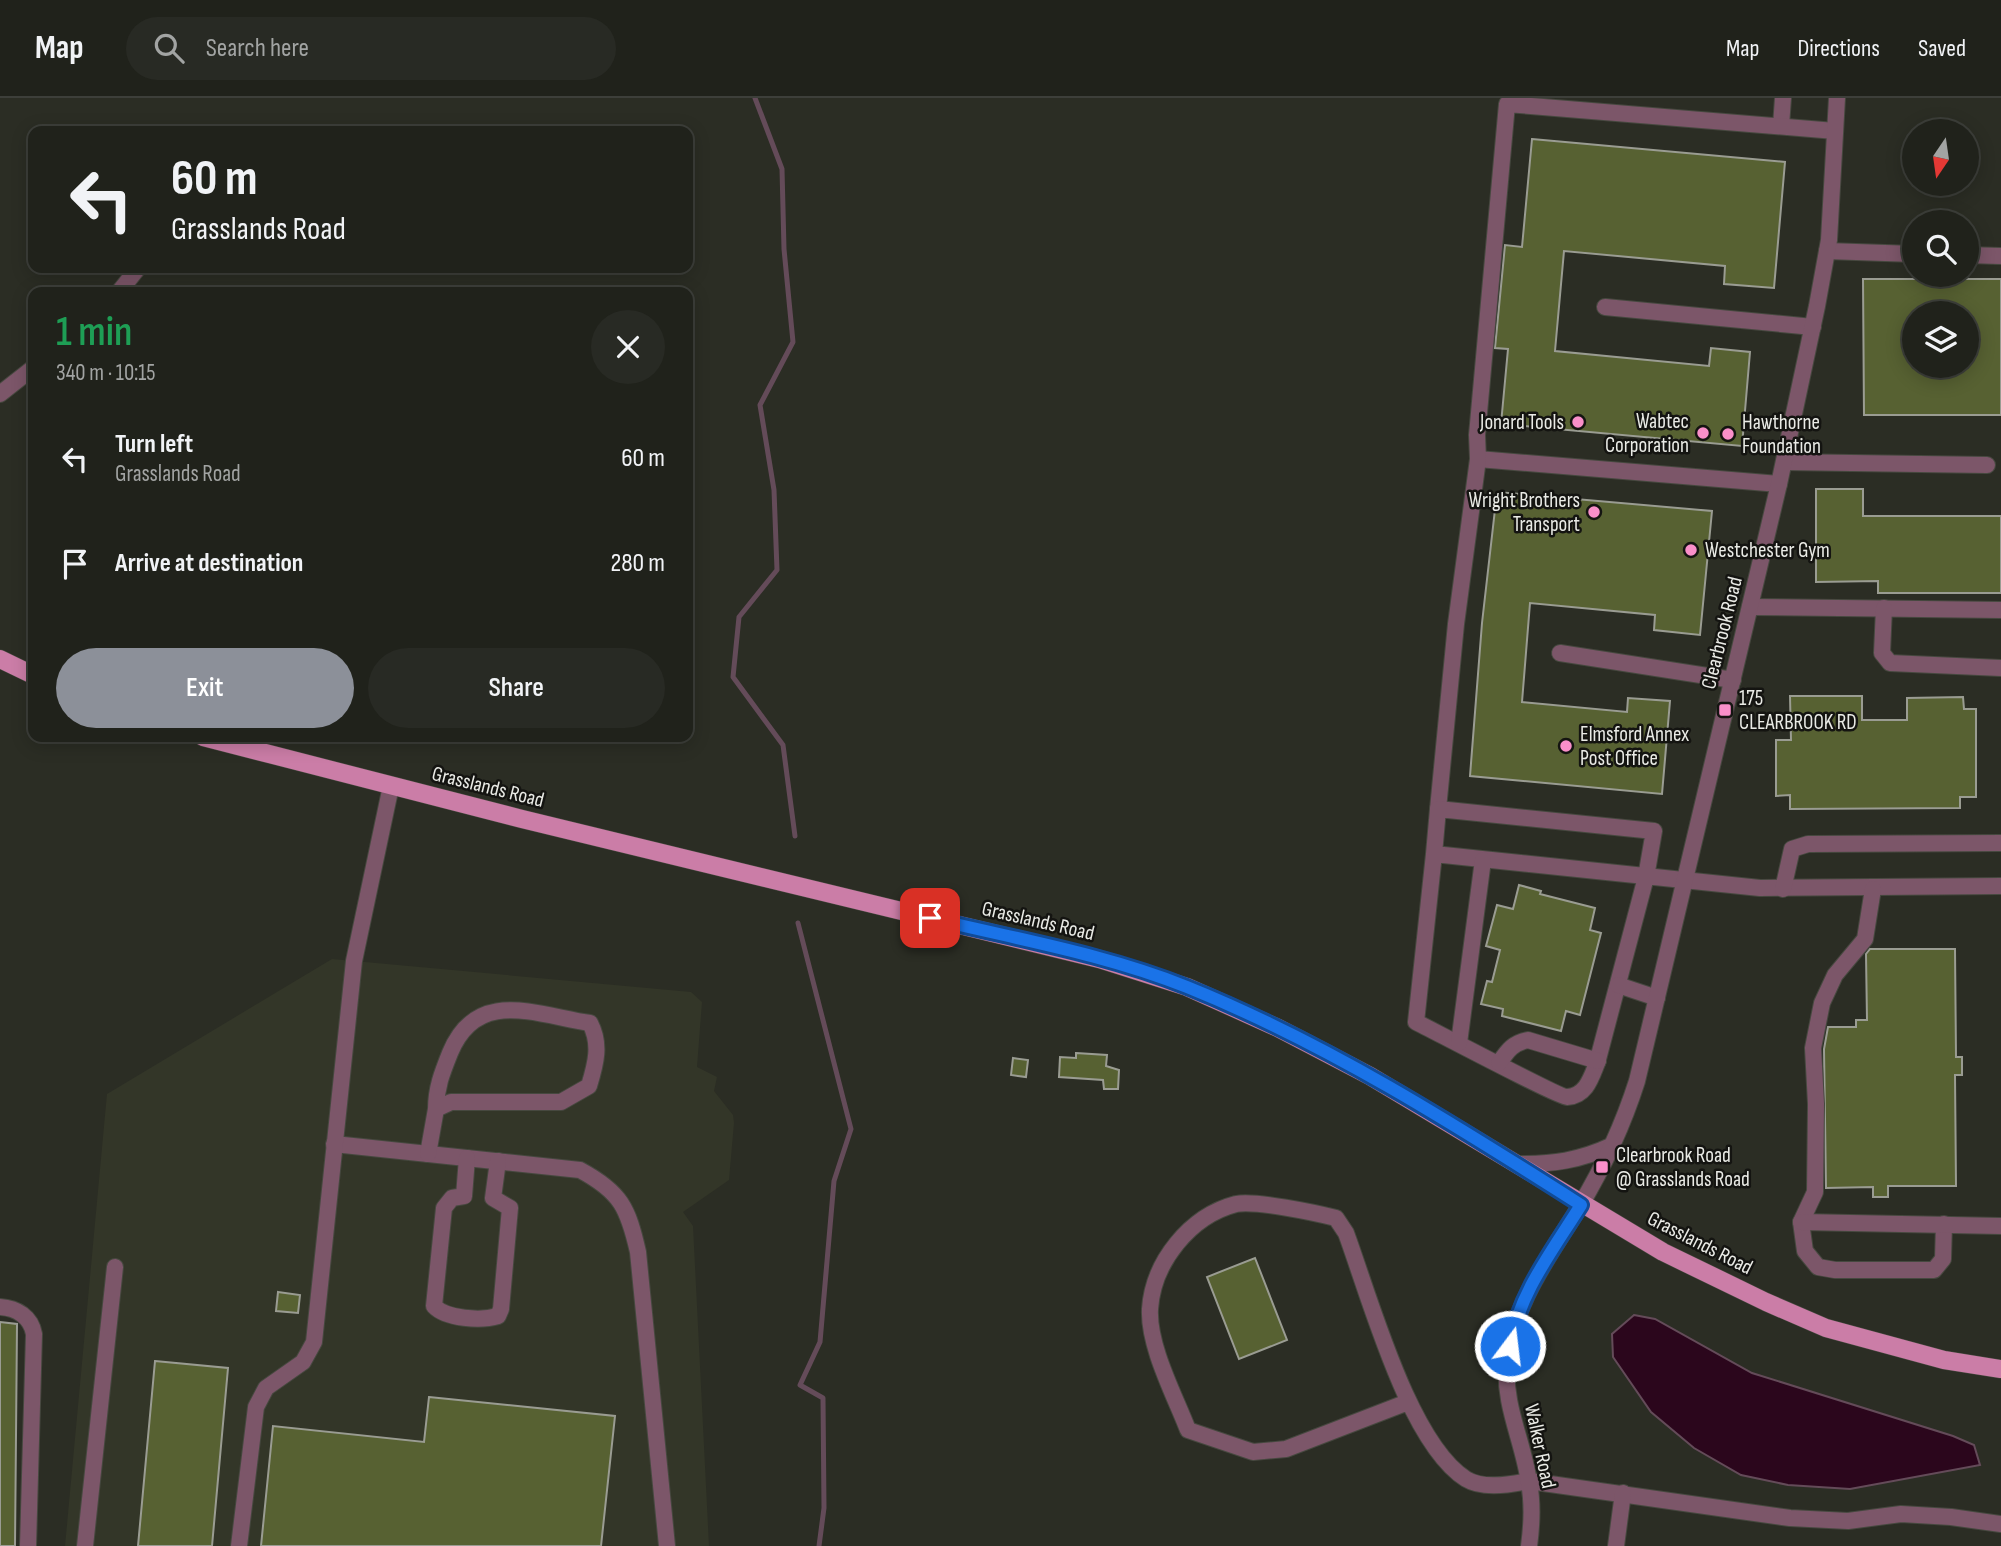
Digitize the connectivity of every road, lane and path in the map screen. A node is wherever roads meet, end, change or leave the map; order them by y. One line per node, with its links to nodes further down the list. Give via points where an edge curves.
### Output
1 (1783, 98): 3 (street)
2 (1837, 98): 4 (street, Clearbrook Road)
3 (1781, 127): 4 (street); 15 (street, via 1507,104)
4 (1835, 131): 5 (street, Clearbrook Road)
5 (1827, 251): 6 (street); 12 (street, Clearbrook Road)
6 (1902, 254)
7 (1979, 255): 8 (street)
8 (2001, 256)
9 (134, 273): 10 (street)
10 (123, 287)
11 (1605, 307): 12 (street)
12 (1813, 327): 16 (street, Clearbrook Road)
13 (28, 372): 14 (street)
14 (0, 394)
15 (1478, 459): 18 (street); 29 (street, via 1455,624)
16 (1784, 462): 17 (street); 18 (street, Clearbrook Road)
17 (1987, 465)
18 (1779, 484): 19 (street, Clearbrook Road)
19 (1750, 607): 20 (street); 26 (street, Clearbrook Road)
20 (1884, 608): 21 (street); 24 (street, via 1882,653 1889,663)
21 (2001, 610)
22 (1560, 653): 26 (street)
23 (0, 659): 25 (main road)
24 (2001, 668)
25 (28, 673)
26 (1732, 680): 34 (street, Clearbrook Road)
27 (222, 742): 28 (main road, Grasslands Road)
28 (391, 786): 44 (street, via 354,961); 49 (main road, Grasslands Road, via 1099,959 1187,987 1370,1076)
29 (1438, 809): 31 (street); 33 (street, via 1654,831)
30 (2001, 843): 36 (street, via 1808,845 1792,849)
31 (1434, 853): 32 (street); 40 (street, via 1416,1023)
32 (1483, 860): 33 (street); 40 (street)
33 (1646, 877): 34 (street); 38 (street)
34 (1685, 882): 36 (street); 39 (street, Clearbrook Road)
35 (2001, 886): 37 (street)
36 (1783, 889): 37 (street)
37 (1873, 889): 53 (street, via 1866,939 1835,975 1822,1003 1813,1048 1815,1192)
38 (1618, 985): 39 (street); 41 (street)
39 (1657, 998): 45 (street, Clearbrook Road, via 1637,1081)
40 (1459, 1043): 42 (street)
41 (1598, 1061): 42 (street, via 1528,1040 1509,1048); 42 (street, via 1587,1088 1570,1097 1559,1096)
42 (1499, 1063)
43 (436, 1110): 43 (street, via 451,1102 561,1102 589,1086 598,1038 590,1023 538,1012 492,1010 458,1032 436,1087); 46 (street)
44 (334, 1144): 46 (street); 65 (street, via 314,1342 303,1362 266,1388 256,1407)
45 (1613, 1145): 49 (street, via 1556,1164); 52 (street, Clearbrook Road)
46 (428, 1154): 47 (street)
47 (467, 1158): 48 (street); 50 (street)
48 (498, 1161): 51 (street); 66 (street, via 580,1170 603,1182 623,1202 638,1252)
49 (1516, 1164): 52 (main road, Grasslands Road)
50 (464, 1196): 51 (street); 51 (street, via 452,1198 444,1208 434,1306 447,1315 490,1318 498,1316 501,1309 510,1209)
51 (493, 1198)
52 (1581, 1205): 58 (main road, Grasslands Road, via 1663,1252 1826,1328 1944,1360); 60 (street, Walker Road, via 1527,1291 1513,1327 1506,1365 1509,1402)
53 (1801, 1222): 54 (street); 54 (street, via 1805,1251 1811,1260 1818,1267 1835,1270 1934,1270 1943,1259)
54 (1944, 1224): 55 (street)
55 (2001, 1226)
56 (115, 1267): 64 (street)
57 (0, 1307): 63 (street, via 26,1317 34,1334)
58 (2001, 1369)
59 (1408, 1402): 59 (street, via 1346,1233 1336,1218 1238,1204 1190,1231 1160,1266 1150,1310 1153,1331 1188,1430 1253,1452 1286,1448); 60 (street, via 1439,1456 1468,1481 1500,1486)
60 (1529, 1481): 61 (street); 67 (street, Walker Road, via 1533,1520)
61 (1623, 1493): 62 (street, via 1790,1518 1849,1521 1901,1514); 68 (street)
62 (2001, 1524)
63 (29, 1546)
64 (85, 1546)
65 (239, 1546)
66 (667, 1546)
67 (1529, 1546)
68 (1616, 1546)

